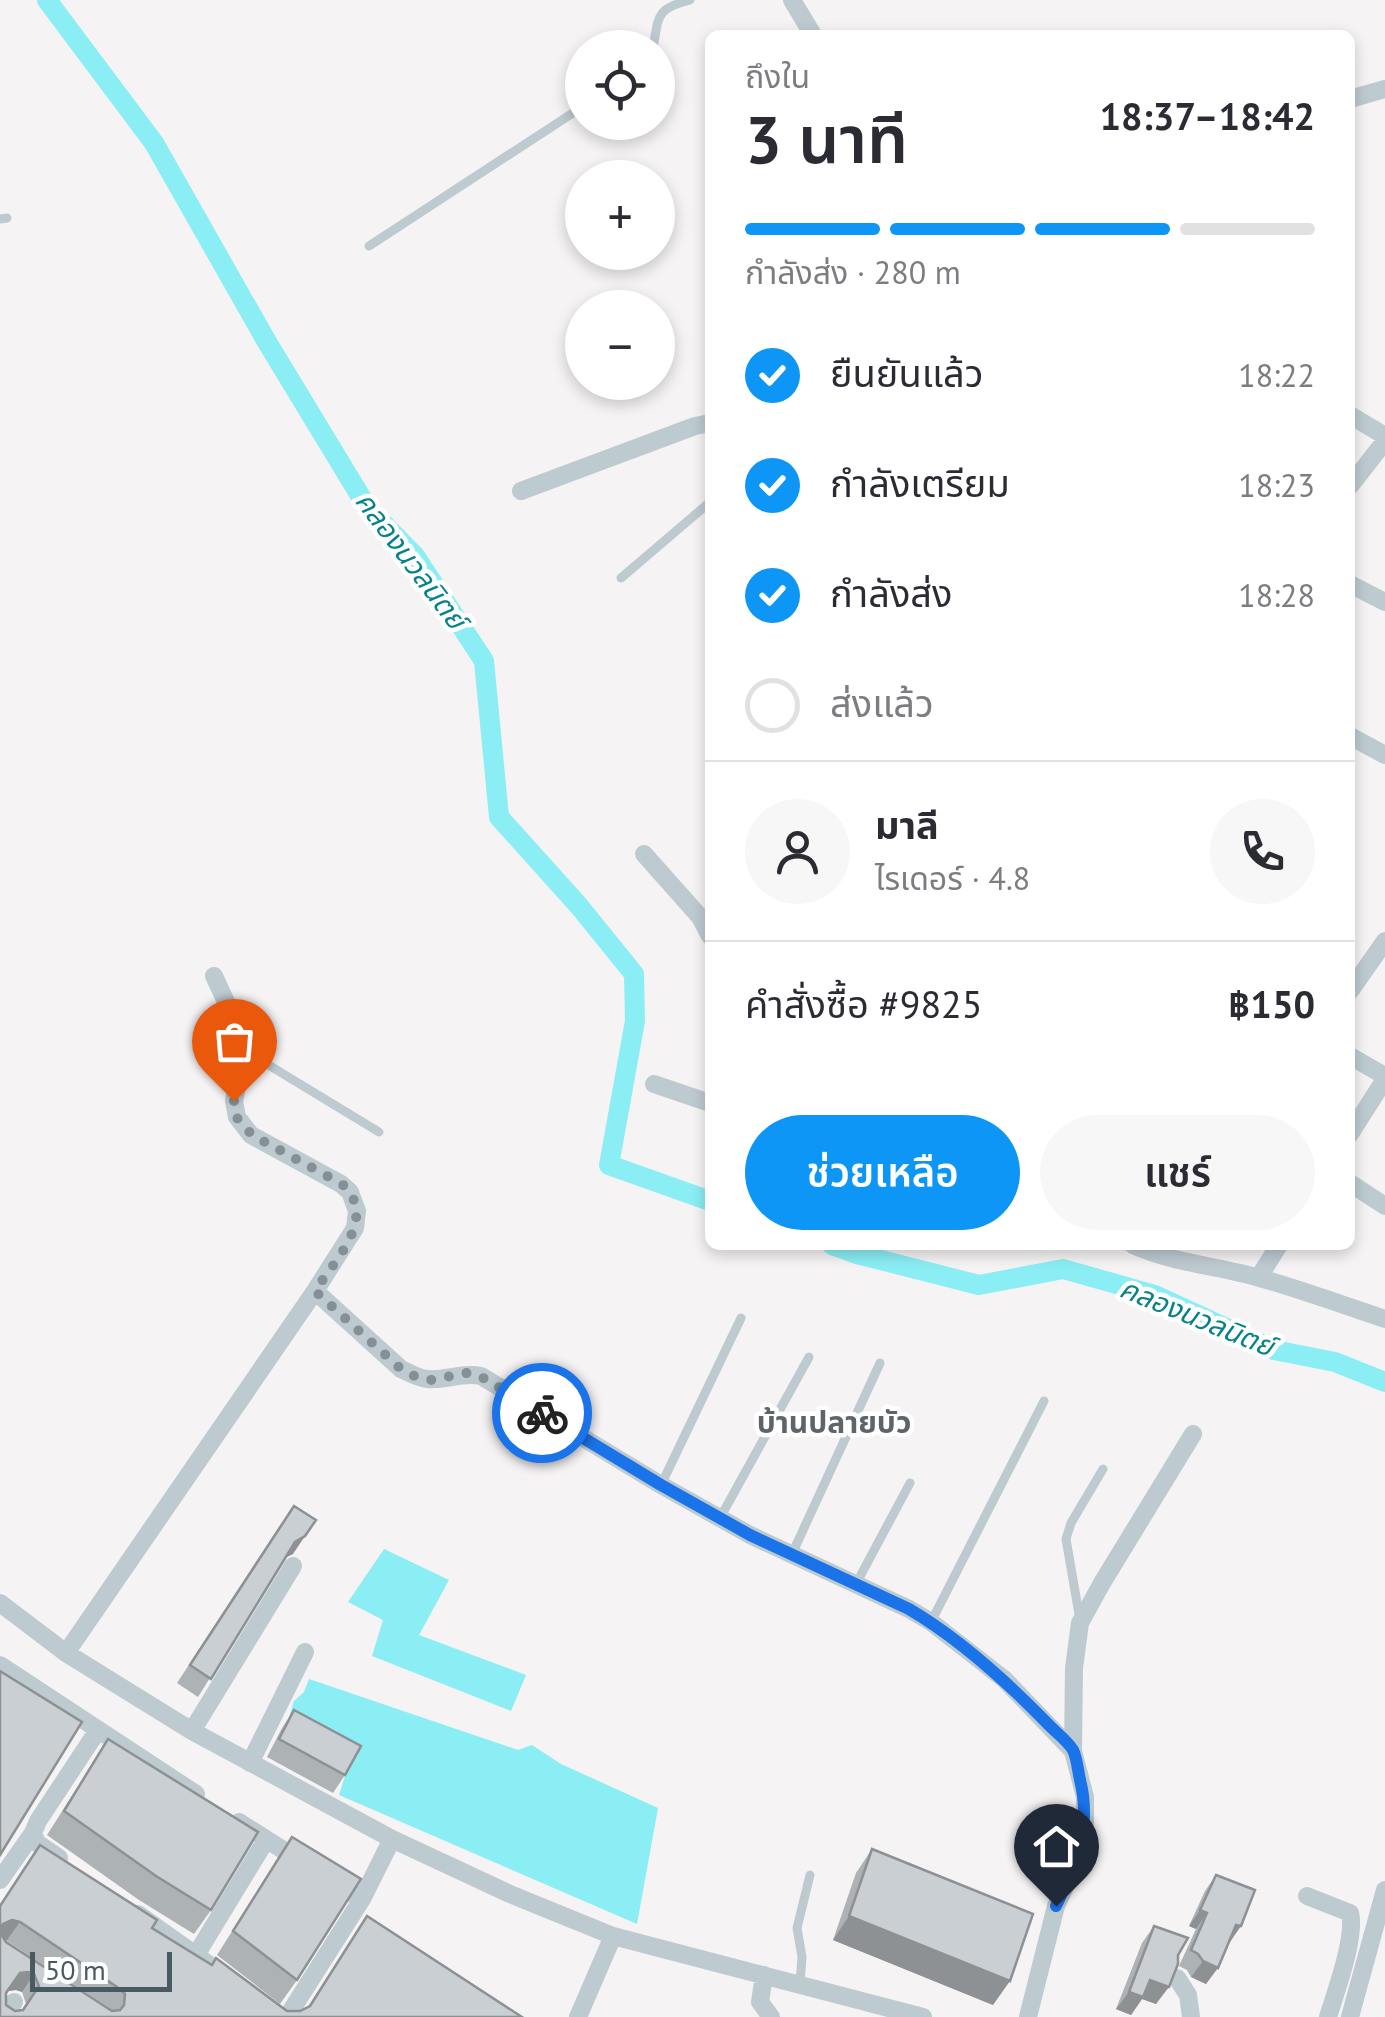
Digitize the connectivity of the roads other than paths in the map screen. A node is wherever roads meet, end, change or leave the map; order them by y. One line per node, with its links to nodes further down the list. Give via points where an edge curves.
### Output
1 (690, 0): 3 (lane, via 662,11)
2 (792, 0): 4 (street)
3 (656, 30)
4 (810, 30)
5 (1385, 89): 6 (street)
6 (1355, 98)
7 (565, 118): 8 (lane)
8 (369, 246)
9 (1355, 418): 11 (street)
10 (705, 424): 13 (street)
11 (1385, 438): 12 (street)
12 (1355, 479)
13 (521, 491)
14 (705, 506): 15 (lane)
15 (621, 578)
16 (1355, 587): 17 (street)
17 (1385, 602)
18 (1355, 739): 19 (street)
19 (1385, 755)
20 (644, 854): 21 (street)
21 (705, 926)
22 (1385, 941): 24 (street)
23 (214, 976): 25 (street, via 226,1004 220,1034)
24 (1355, 984)
25 (257, 1058): 31 (lane); 37 (street, via 237,1086 237,1118 252,1135 342,1184 358,1212 355,1228)
26 (1355, 1059): 27 (street)
27 (1385, 1077): 30 (street)
28 (654, 1084): 29 (street)
29 (705, 1101)
30 (1355, 1126)
31 (379, 1132)
32 (1355, 1186): 33 (street)
33 (1385, 1206)
34 (1153, 1250): 36 (street)
35 (1276, 1250): 36 (street)
36 (1259, 1278): 39 (street)
37 (315, 1291): 46 (street, via 401,1369 432,1380 480,1376); 55 (street)
38 (741, 1318): 46 (lane)
39 (1385, 1319)
40 (809, 1357): 47 (lane)
41 (880, 1363): 48 (lane)
42 (1044, 1402): 52 (lane)
43 (1193, 1434): 53 (street)
44 (1103, 1469): 53 (lane, via 1066,1539)
45 (910, 1483): 50 (lane)
46 (661, 1485): 47 (street)
47 (720, 1518): 48 (street)
48 (792, 1554): 50 (street)
49 (293, 1566): 58 (street)
50 (856, 1584): 52 (street)
51 (0, 1603): 55 (street)
52 (931, 1622): 59 (street, via 1004,1678)
53 (1080, 1623): 59 (street)
54 (304, 1652): 60 (street)
55 (66, 1653): 58 (street)
56 (0, 1666): 57 (street)
57 (98, 1730): 61 (street); 63 (street)
58 (192, 1731): 60 (street)
59 (1073, 1750): 82 (street, via 1086,1821)
60 (250, 1763): 62 (street)
61 (33, 1833): 64 (street); 66 (street)
62 (392, 1839): 70 (street); 72 (street)
63 (266, 1840): 70 (street); 73 (street)
64 (69, 1866)
65 (810, 1875): 76 (lane, via 797,1928)
66 (0, 1880)
67 (1385, 1890): 85 (street)
68 (1308, 1896): 84 (street, via 1352,1917)
69 (117, 1899): 73 (street)
70 (357, 1906): 71 (street); 78 (street)
71 (373, 1927)
72 (613, 1936): 74 (street); 79 (street)
73 (196, 1955): 77 (street)
74 (764, 1975): 76 (street); 80 (street, via 760,2002)
75 (1177, 1978): 83 (street)
76 (800, 1984): 81 (street)
77 (237, 1986)
78 (287, 2017)
79 (578, 2017)
80 (771, 2017)
81 (923, 2017)
82 (1028, 2017)
83 (1191, 2017)
84 (1328, 2017)
85 (1350, 2017)

